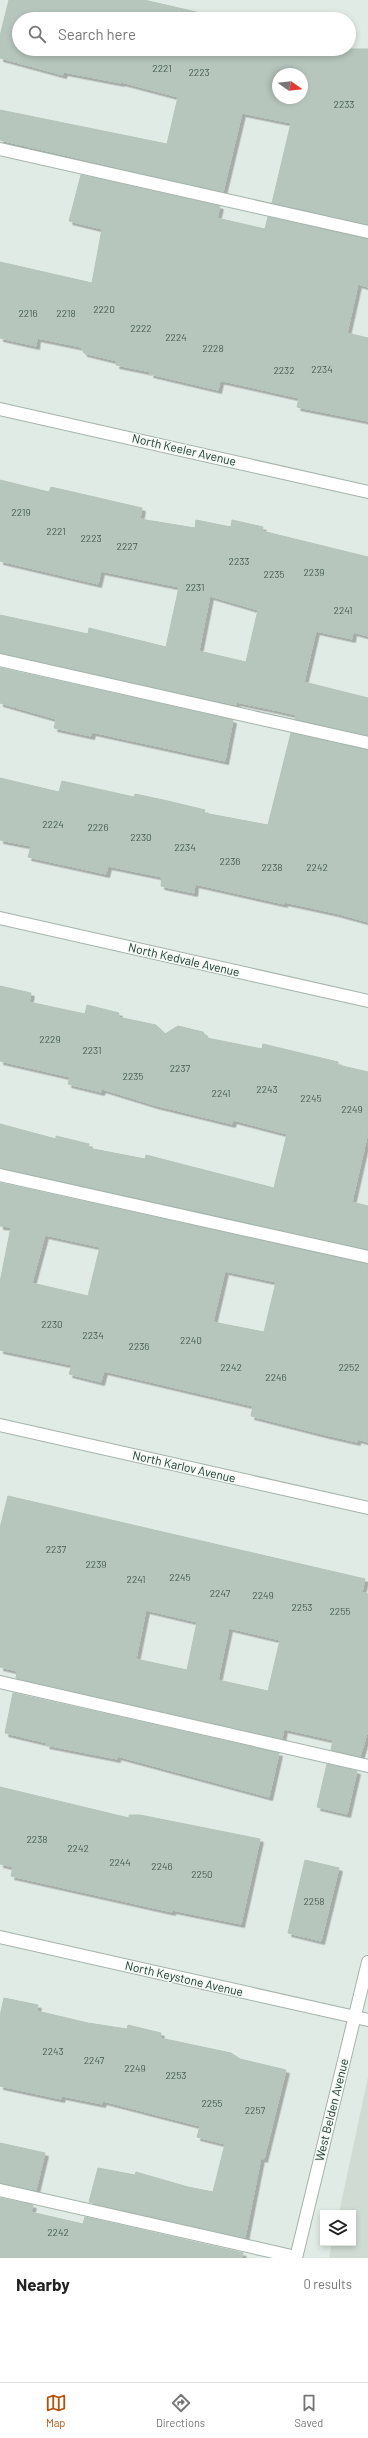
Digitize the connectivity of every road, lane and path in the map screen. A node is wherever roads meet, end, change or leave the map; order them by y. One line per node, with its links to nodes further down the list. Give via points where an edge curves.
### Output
1 (0, 149): 2 (street)
2 (368, 232)
3 (0, 409): 4 (street, North Keeler Avenue)
4 (368, 492)
5 (0, 660): 6 (street)
6 (368, 743)
7 (0, 918): 8 (street, North Kedvale Avenue)
8 (368, 1001)
9 (0, 1175): 10 (street)
10 (368, 1257)
11 (0, 1425): 12 (street, North Karlov Avenue)
12 (368, 1508)
13 (0, 1682): 14 (street)
14 (368, 1766)
15 (0, 1937): 17 (street, North Keystone Avenue)
16 (368, 1962): 17 (street, West Belden Avenue)
17 (355, 2017): 18 (street, North Keystone Avenue); 20 (street, West Belden Avenue)
18 (368, 2020)
19 (0, 2190): 20 (street)
20 (296, 2258)

